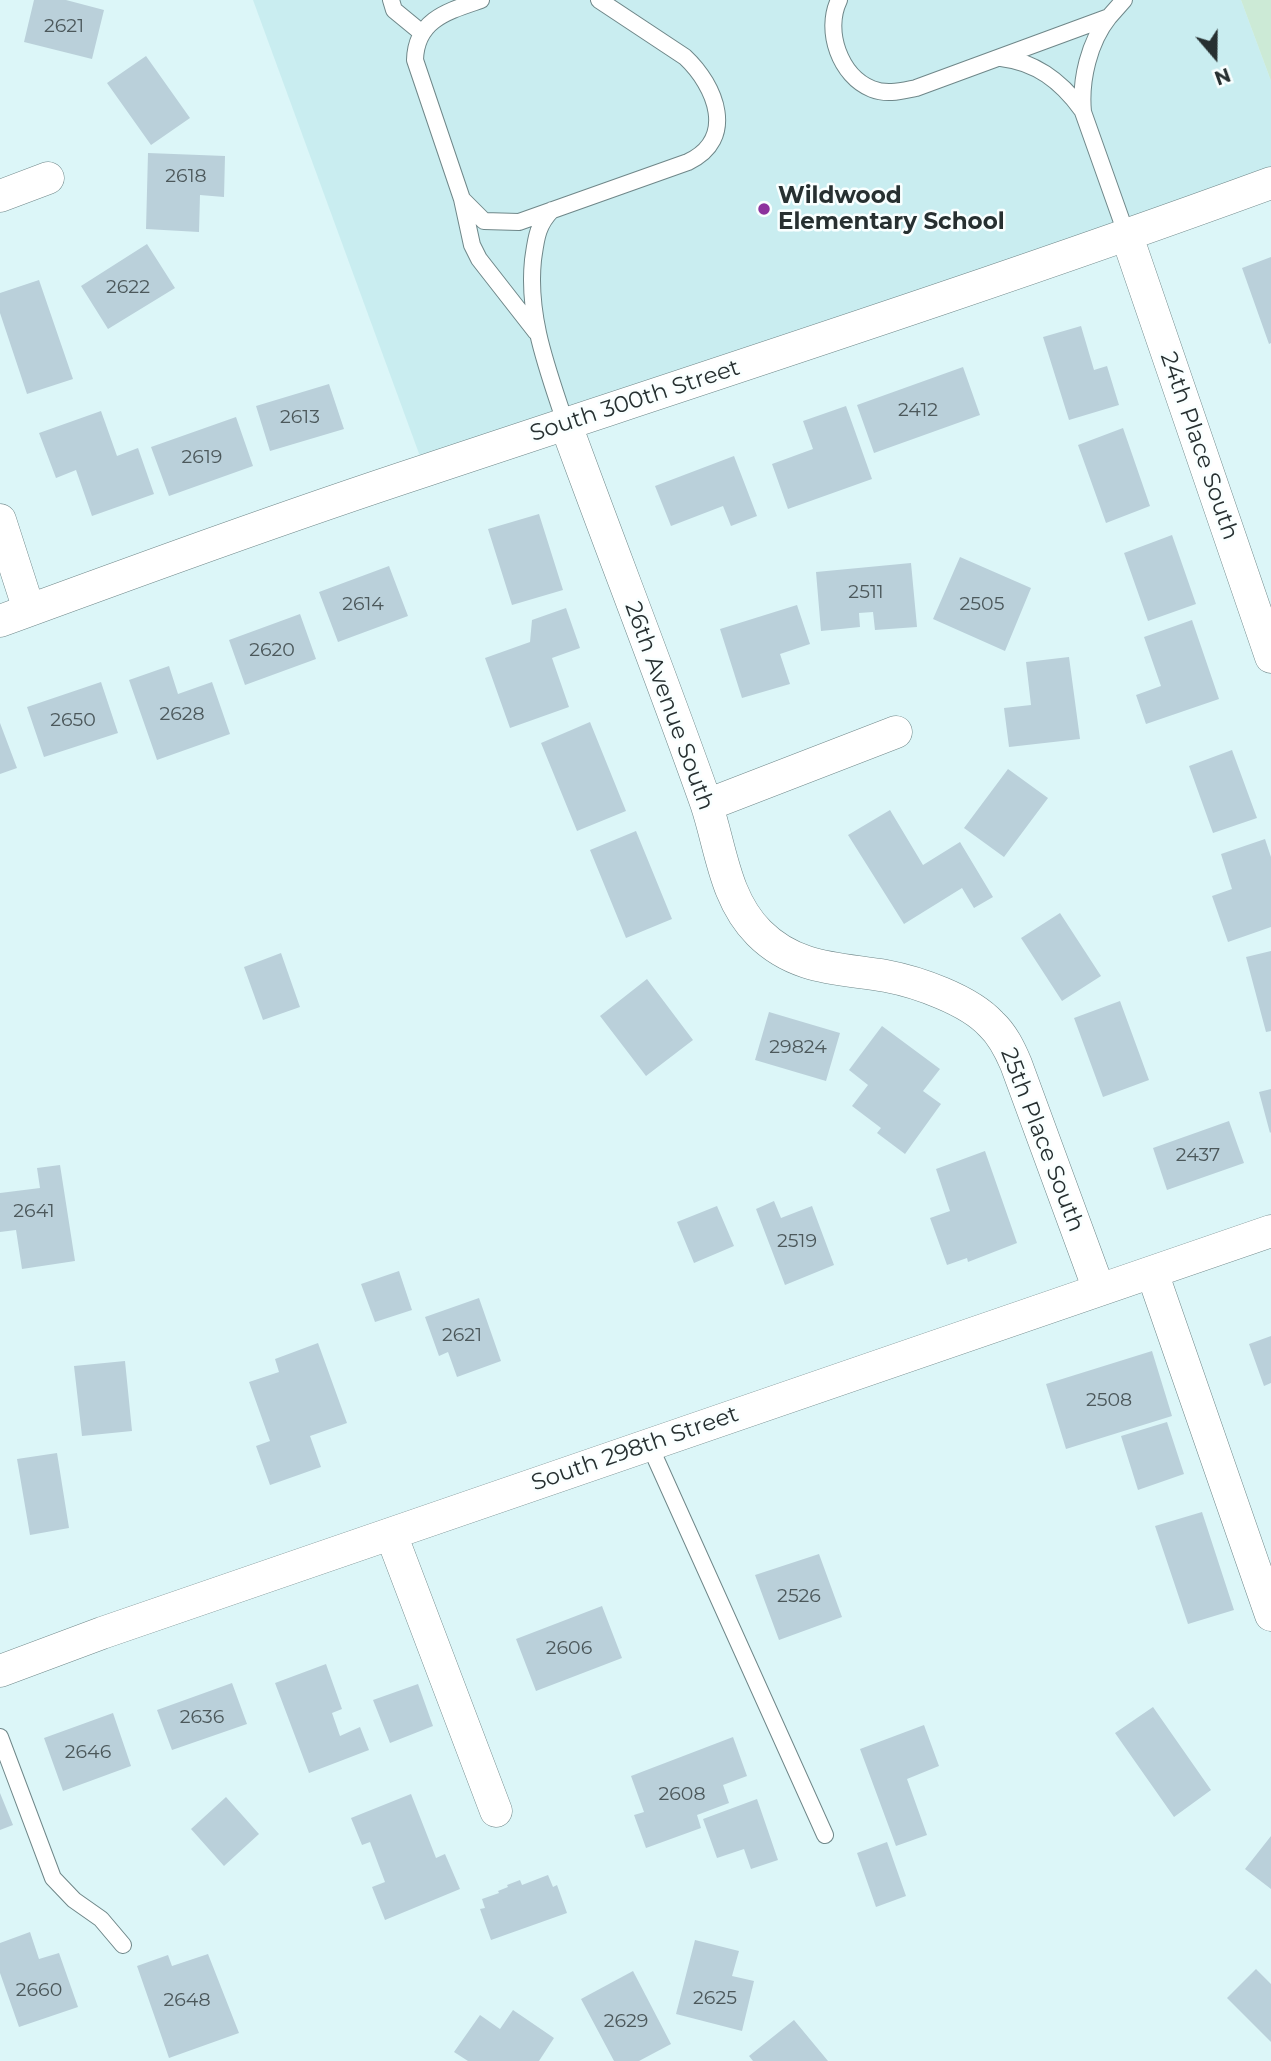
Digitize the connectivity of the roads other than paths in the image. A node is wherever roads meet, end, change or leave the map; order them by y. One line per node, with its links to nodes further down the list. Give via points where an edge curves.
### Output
1 (390, 0): 7 (lane, via 394,10)
2 (481, 0): 7 (lane, via 443,13)
3 (599, 0): 14 (lane, via 696,67 717,110 717,129 701,156)
4 (839, 0): 8 (lane, via 833,18 840,58 848,72 872,89 890,93 916,88)
5 (1124, 0): 6 (lane)
6 (1109, 17): 8 (lane); 9 (lane, via 1091,51 1081,96)
7 (422, 33): 13 (lane, via 415,60)
8 (997, 57): 9 (lane, via 1037,68 1070,93)
9 (1083, 112): 15 (lane)
10 (48, 178): 12 (street)
11 (1271, 183): 15 (street, South 300th Street)
12 (0, 196)
13 (462, 199): 14 (lane, via 484,220 494,222 519,222); 16 (lane, via 479,259)
14 (552, 210): 16 (lane, via 537,232 531,290)
15 (1127, 236): 17 (street, South 300th Street); 21 (street, 24th Place South)
16 (536, 332): 17 (lane)
17 (566, 425): 19 (street, South 300th Street); 23 (street, 26th Avenue South)
18 (0, 520): 19 (street)
19 (29, 610): 20 (street, South 300th Street)
20 (0, 621)
21 (1271, 657)
22 (896, 732): 23 (street)
23 (707, 806): 24 (street, 26th Avenue South, via 725,874 745,917 770,943)
24 (803, 962): 27 (street, 25th Place South, via 912,983 968,1006 990,1022 1021,1074)
25 (1271, 1231): 26 (street, South 298th Street)
26 (1152, 1272): 27 (street, South 298th Street); 30 (street)
27 (1099, 1290): 28 (street, South 298th Street)
28 (649, 1444): 29 (street, South 298th Street); 34 (lane)
29 (391, 1534): 31 (street, South 298th Street); 33 (street)
30 (1271, 1615)
31 (0, 1671)
32 (0, 1737): 35 (lane, via 53,1878 101,1919)
33 (496, 1811)
34 (825, 1835)
35 (123, 1945)

